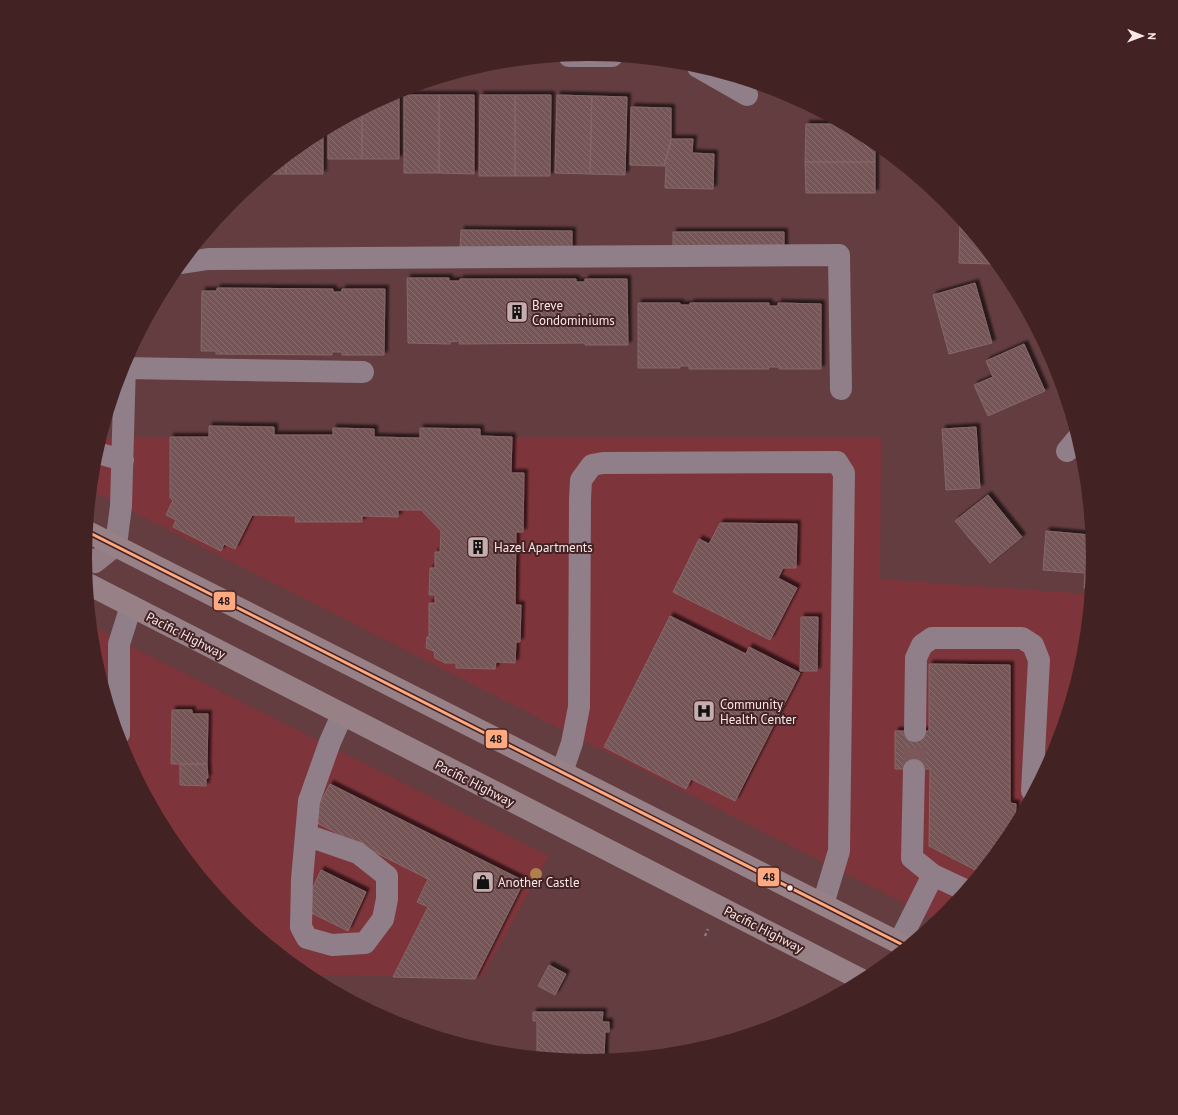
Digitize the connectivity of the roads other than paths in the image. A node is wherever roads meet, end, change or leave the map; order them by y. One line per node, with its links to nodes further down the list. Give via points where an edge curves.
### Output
1 (716, 78): 2 (street)
2 (747, 96)
3 (190, 262): 7 (street, via 216,259 839,255)
4 (130, 366): 5 (street)
5 (363, 372)
6 (125, 382): 9 (street)
7 (841, 390)
8 (104, 454): 9 (street)
9 (123, 460): 11 (street)
10 (93, 535): 11 (highway)
11 (116, 545): 12 (main road, via 96,562); 19 (highway)
12 (92, 560)
13 (94, 587): 14 (highway, Pacific Highway)
14 (131, 606): 15 (street, via 119,644); 16 (highway, Pacific Highway)
15 (113, 697)
16 (342, 715): 21 (street, via 309,801); 27 (highway, Pacific Highway)
17 (915, 731): 20 (street, via 916,658 922,645 932,638 1022,638 1033,645 1039,660)
18 (914, 770): 22 (street, via 912,858)
19 (562, 772): 24 (highway); 24 (street, via 572,743 579,707 581,480 592,465 837,462 844,472 839,851)
20 (1033, 780)
21 (306, 835): 21 (street, via 301,927 308,938 332,946 365,943 384,919 387,876 358,853)
22 (933, 875): 23 (street); 25 (street)
23 (960, 888)
24 (823, 904): 26 (highway)
25 (904, 941)
26 (900, 944)
27 (855, 976)

